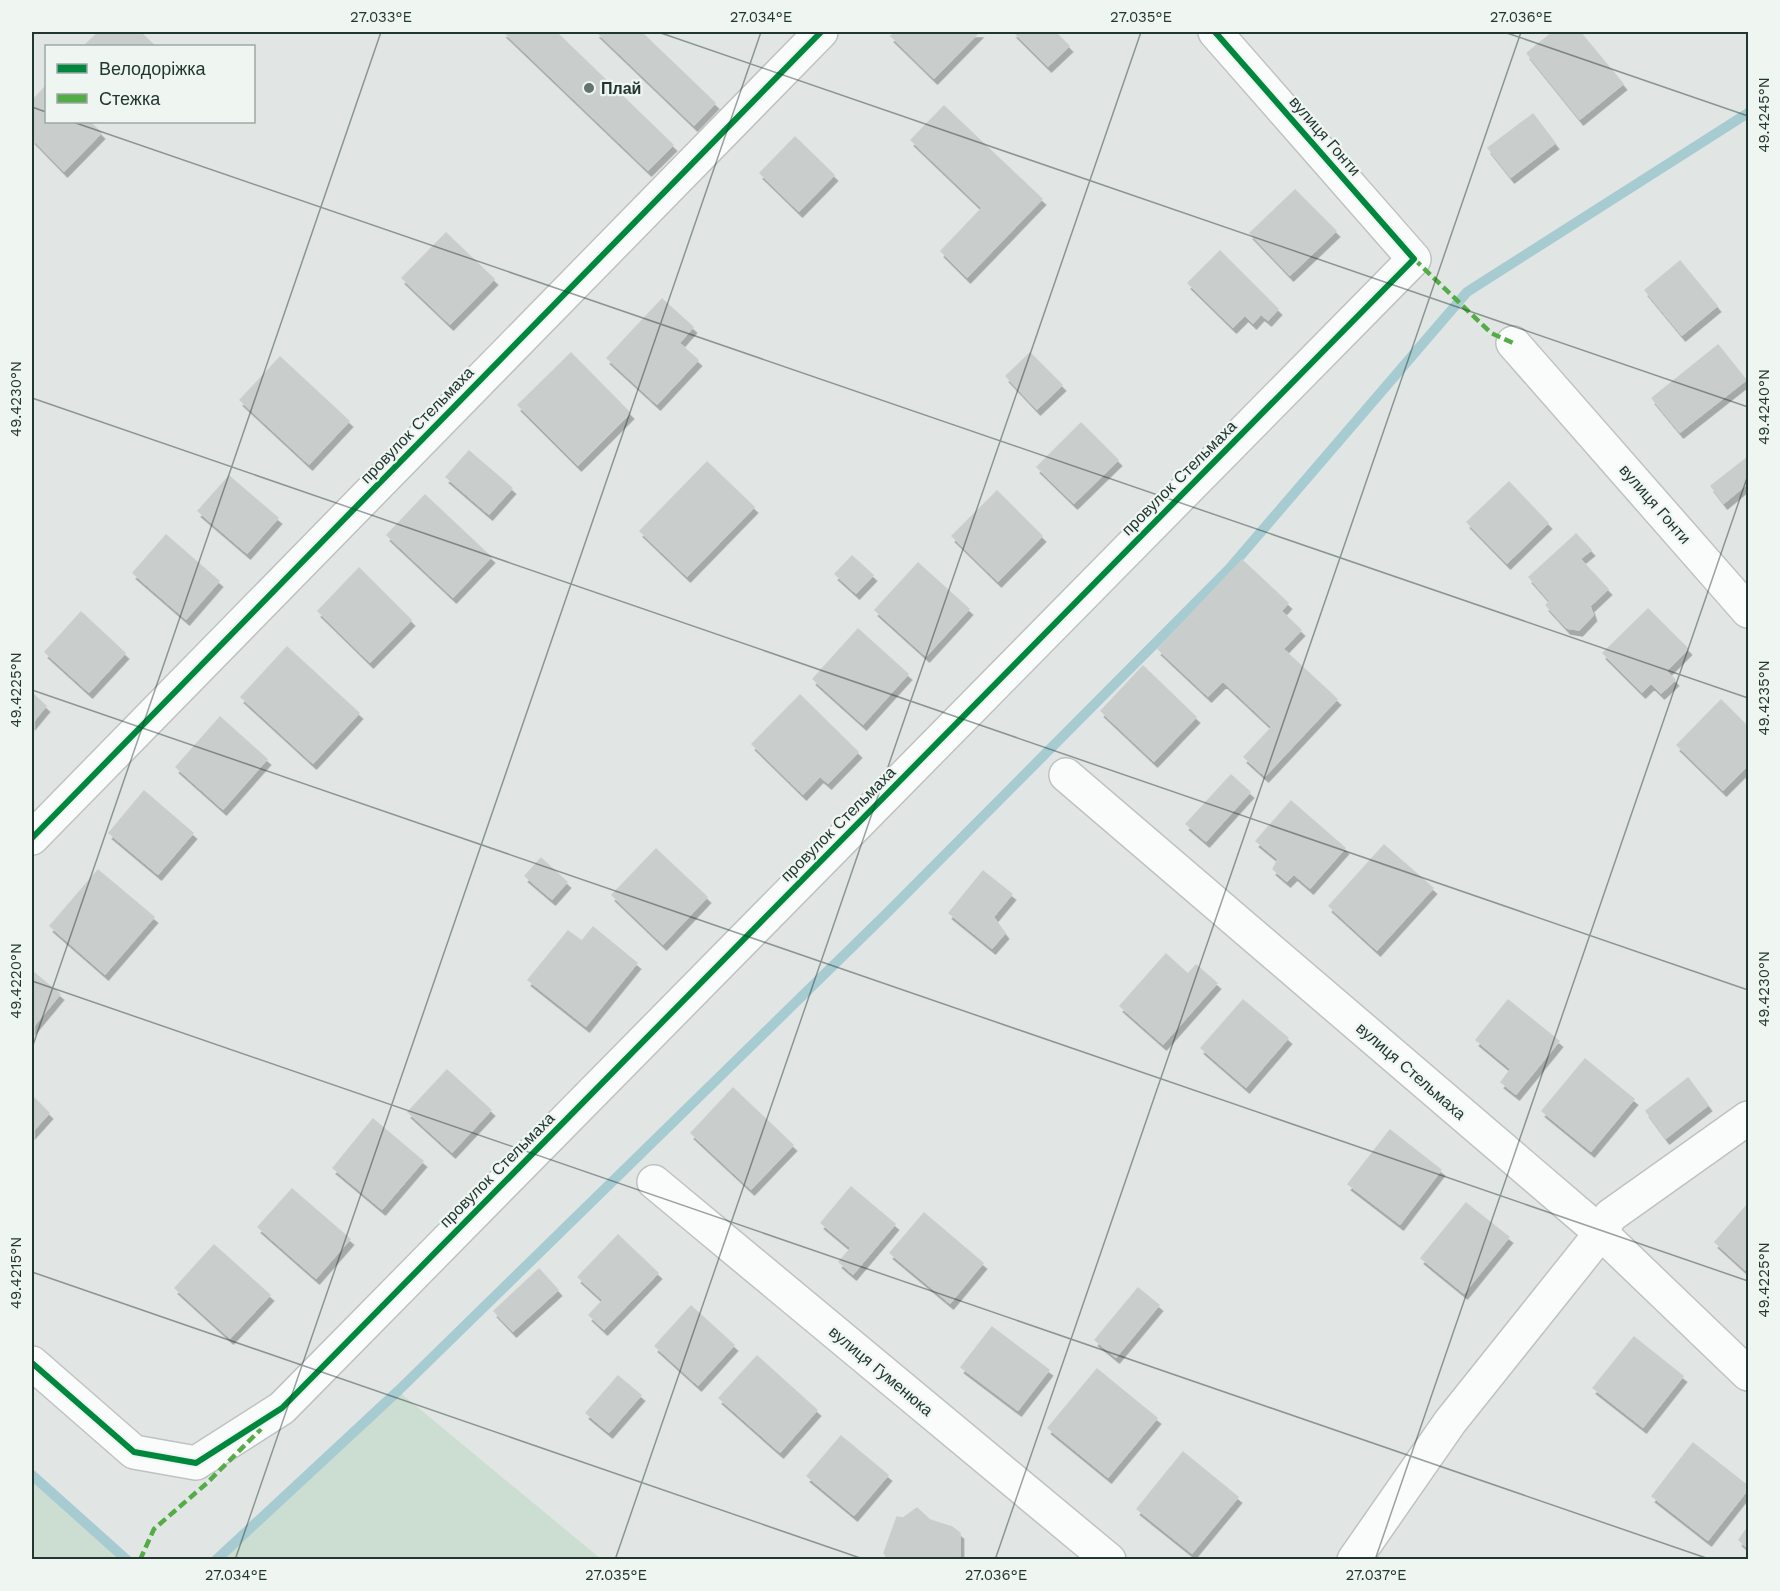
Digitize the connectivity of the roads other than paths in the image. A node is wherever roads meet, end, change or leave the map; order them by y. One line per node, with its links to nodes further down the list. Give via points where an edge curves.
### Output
1 (821, 32): 7 (street, провулок Стельмаха)
2 (1215, 32): 3 (street, вулиця Гонти)
3 (1414, 259): 11 (street, провулок Стельмаха, via 282,1408 196,1463 134,1452)
4 (1513, 343): 5 (street, вулиця Гонти)
5 (1749, 611)
6 (1066, 776): 10 (street, вулиця Стельмаха)
7 (32, 837)
8 (1749, 1118): 10 (street, via 1610,1216)
9 (654, 1182): 13 (street, вулиця Гуменюка)
10 (1600, 1233): 12 (street, вулиця Стельмаха); 14 (street, via 1450,1422)
11 (32, 1363)
12 (1749, 1374)
13 (1108, 1560)
14 (1354, 1560)

